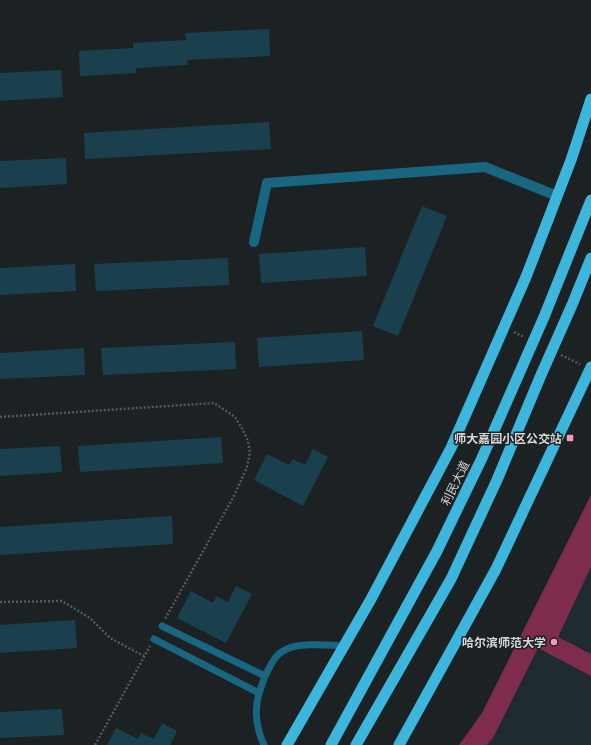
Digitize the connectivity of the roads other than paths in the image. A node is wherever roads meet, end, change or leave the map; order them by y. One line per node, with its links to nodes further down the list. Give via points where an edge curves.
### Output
1 (591, 99): 2 (highway)
2 (557, 196): 4 (street, via 485,167 267,183); 9 (highway, via 523,284 451,448)
3 (591, 200): 14 (highway, 利民大道, via 544,317 482,458 437,551)
4 (254, 242)
5 (591, 258): 15 (highway, via 497,480 451,579)
6 (591, 367): 16 (highway, via 496,570)
7 (162, 626): 10 (lane)
8 (154, 639): 11 (lane)
9 (344, 646): 10 (lane, via 292,647 276,657); 13 (highway)
10 (265, 676): 11 (lane)
11 (259, 693): 12 (lane, via 255,712 258,732)
12 (264, 745)
13 (286, 745)
14 (331, 745)
15 (356, 745)
16 (399, 745)

